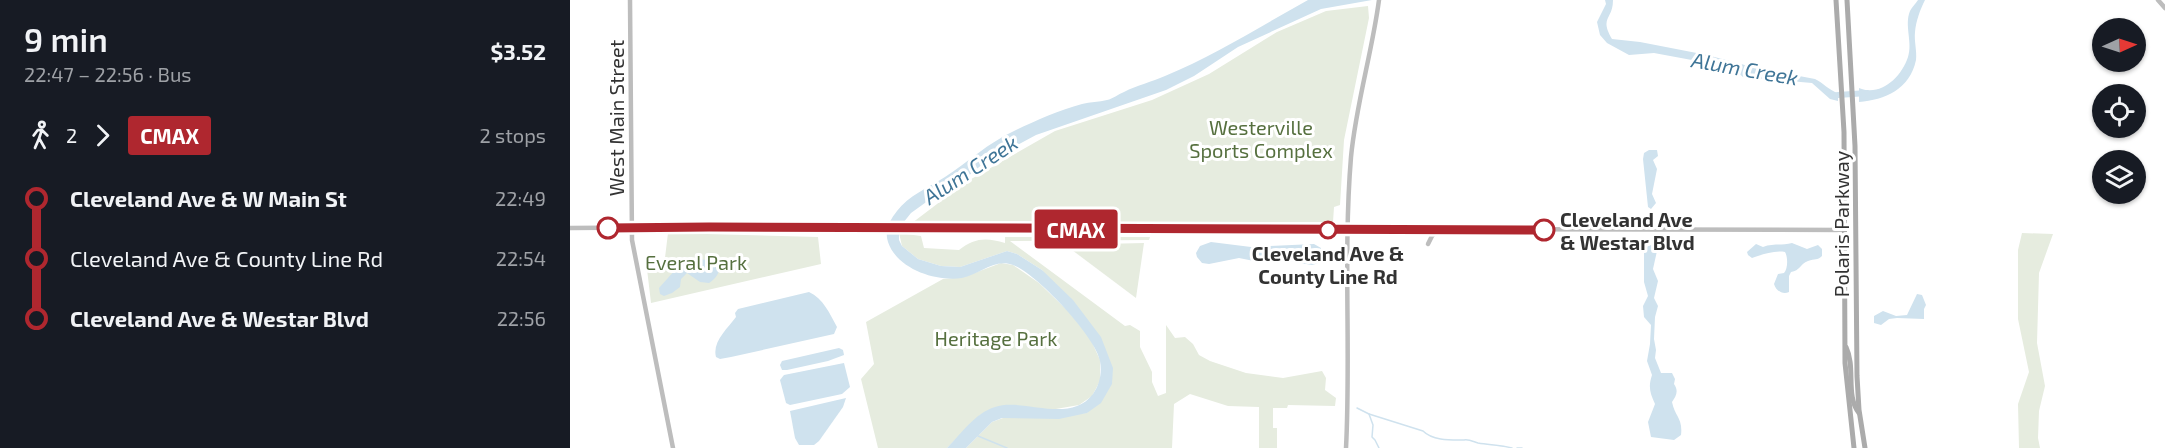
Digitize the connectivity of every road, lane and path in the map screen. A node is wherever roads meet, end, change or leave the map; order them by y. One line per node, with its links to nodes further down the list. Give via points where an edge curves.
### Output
1 (630, 0): 8 (main road, West Main Street)
2 (1379, 0): 9 (main road, via 1352,148)
3 (1836, 0): 12 (main road, Polaris Parkway)
4 (1847, 0): 13 (main road, Polaris Parkway)
5 (2157, 0): 6 (main road)
6 (2165, 8)
7 (570, 228): 8 (main road)
8 (632, 228): 9 (main road); 16 (main road, West Main Street)
9 (1348, 230): 10 (main road); 17 (main road)
10 (1420, 230): 11 (main road); 11 (main road, via 1428,244)
11 (1438, 230): 12 (main road)
12 (1845, 230): 13 (main road); 14 (main road, Polaris Parkway)
13 (1856, 230): 15 (main road, Polaris Parkway)
14 (1845, 346): 15 (main road, via 1850,355 1854,406); 18 (main road, Polaris Parkway)
15 (1860, 414): 19 (main road, Polaris Parkway)
16 (673, 448)
17 (1346, 448)
18 (1854, 448)
19 (1865, 448)

